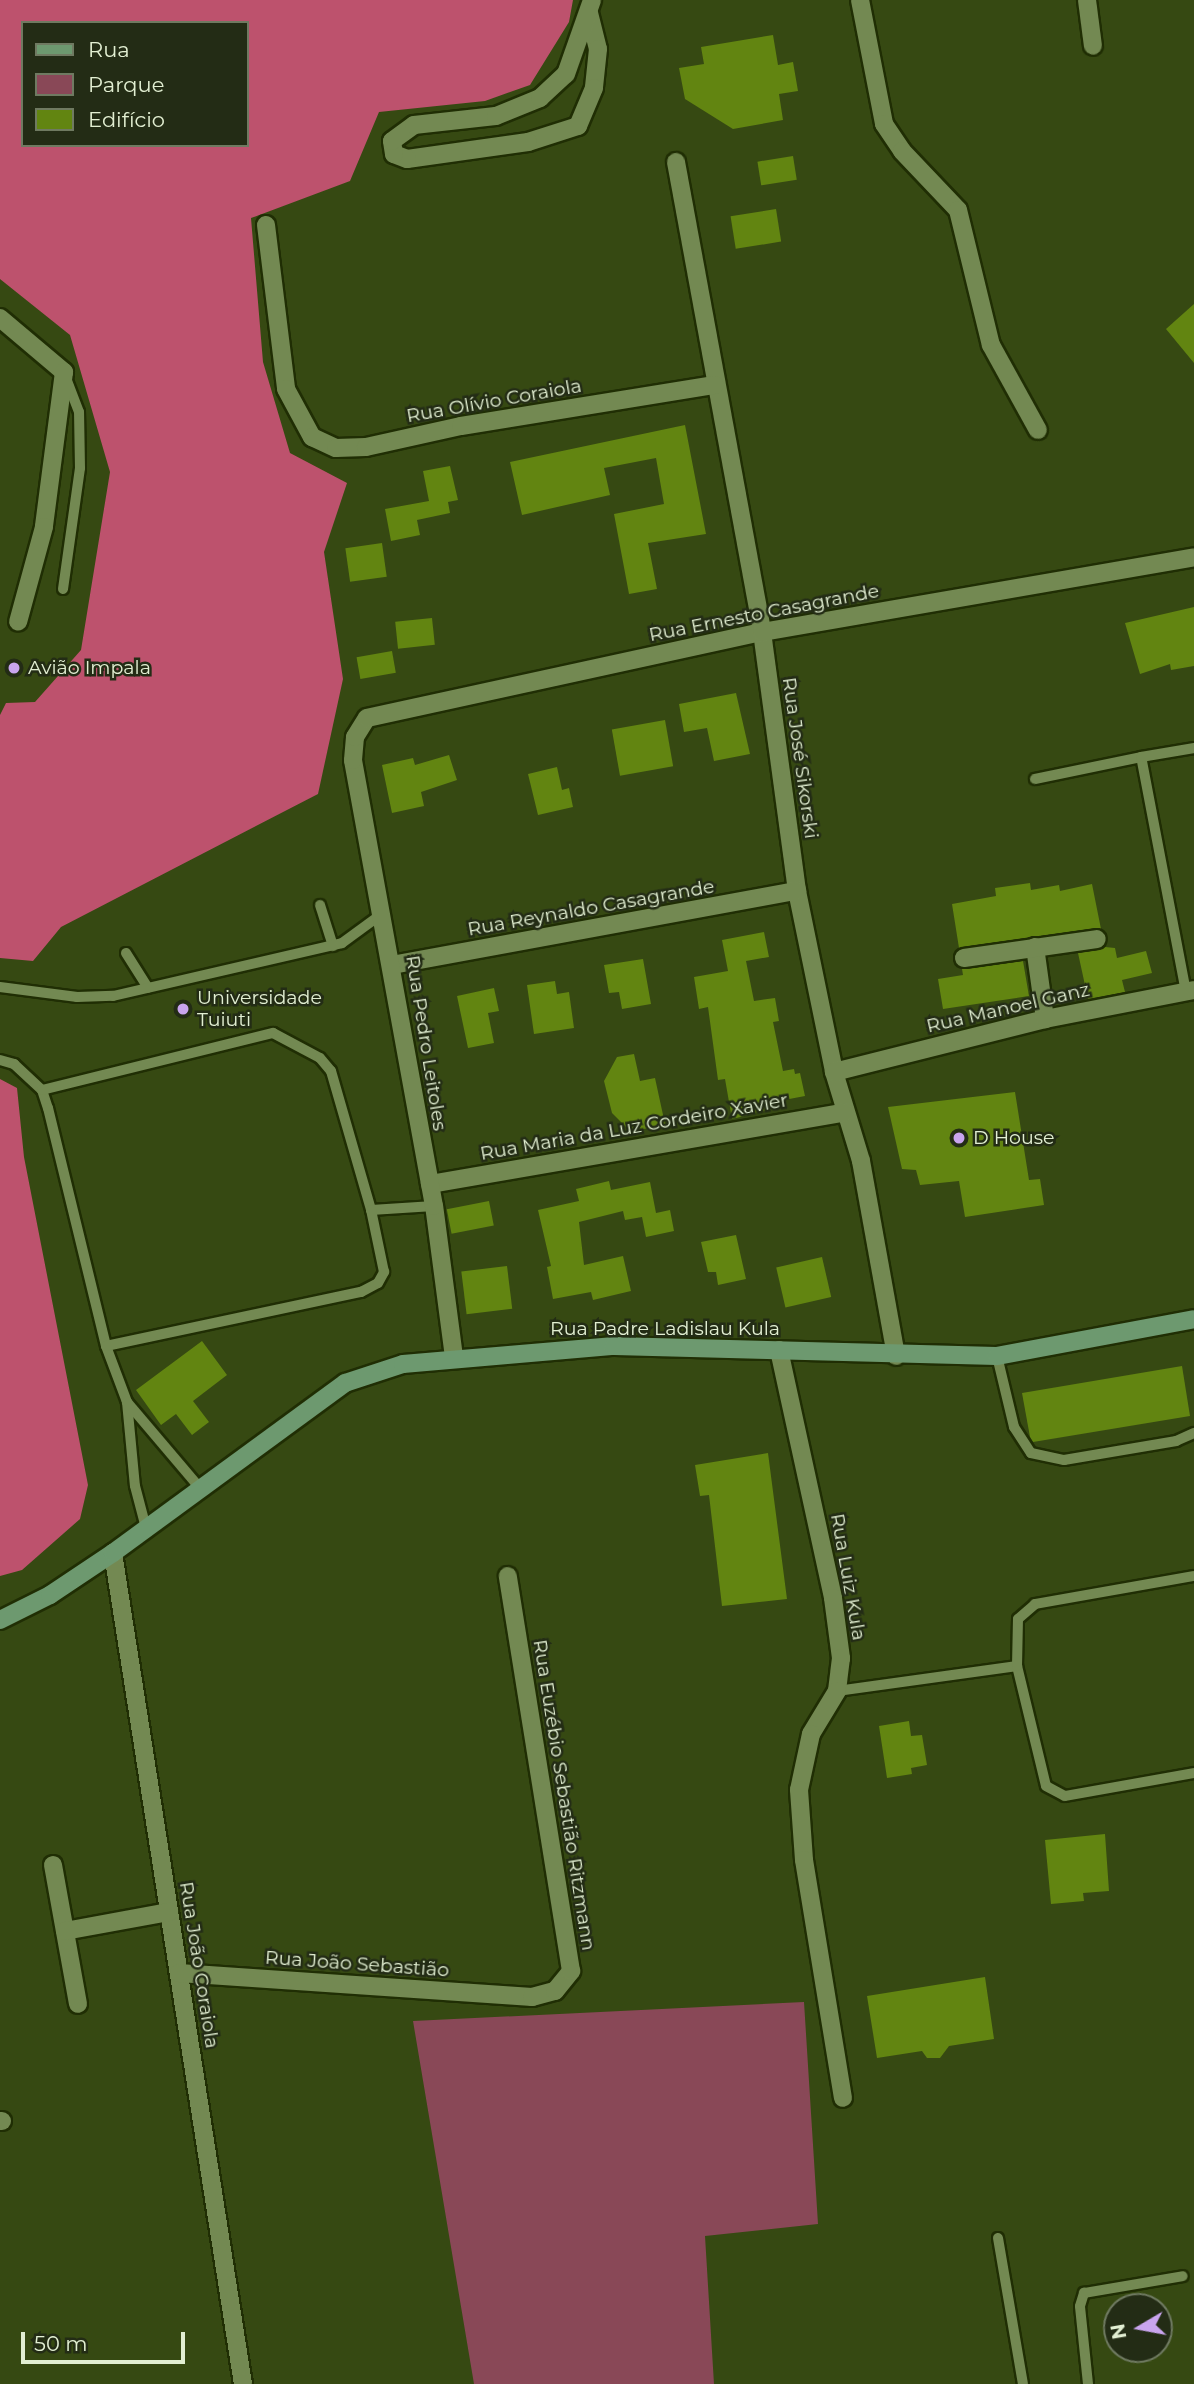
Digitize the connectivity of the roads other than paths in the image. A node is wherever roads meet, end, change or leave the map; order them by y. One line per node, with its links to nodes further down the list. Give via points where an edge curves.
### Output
1 (860, 0): 10 (street, via 884,124 902,151 958,210 991,345)
2 (1087, 0): 4 (street)
3 (590, 7): 3 (street, via 566,74 540,98 496,116 414,125 392,141 394,153 407,159 504,146 578,126 594,88 598,49)
4 (1093, 46)
5 (676, 162): 9 (street, Rua José Sikorski)
6 (266, 225): 9 (street, Rua Olívio Coraiola, via 286,389 312,437 337,448 366,447 461,426)
7 (0, 318): 8 (street)
8 (64, 372): 12 (lane, via 79,412 80,468); 13 (street, via 44,527)
9 (715, 385): 14 (street, Rua José Sikorski)
10 (1038, 429)
11 (1194, 557): 14 (street, Rua Ernesto Casagrande)
12 (62, 589)
13 (18, 622)
14 (762, 632): 15 (street, Rua Ernesto Casagrande, via 385,711 367,718); 19 (street, Rua José Sikorski)
15 (355, 737): 21 (street, Rua Pedro Leitoles, via 352,760)
16 (1194, 748): 17 (lane)
17 (1141, 757): 18 (lane); 30 (lane)
18 (1035, 779)
19 (797, 891): 27 (street, Rua Reynaldo Casagrande); 33 (street, Rua José Sikorski)
20 (320, 905): 23 (lane)
21 (384, 913): 23 (lane); 27 (street, Rua Pedro Leitoles)
22 (1097, 939): 24 (street)
23 (333, 946): 29 (lane)
24 (1035, 947): 26 (street); 31 (street)
25 (126, 953): 29 (lane)
26 (964, 958)
27 (392, 965): 36 (street, Rua Pedro Leitoles)
28 (0, 987): 29 (lane, via 77,996)
29 (148, 988)
30 (1190, 991): 31 (street, Rua Manoel Ganz)
31 (1045, 1019): 33 (street, Rua Manoel Ganz)
32 (0, 1060): 34 (lane, via 14,1064)
33 (834, 1072): 35 (street, Rua José Sikorski)
34 (42, 1090): 38 (lane, via 273,1033 320,1058 331,1071); 40 (lane)
35 (845, 1112): 36 (street, Rua Maria da Luz Cordeiro Xavier); 42 (street, Rua José Sikorski, via 861,1161)
36 (430, 1184): 37 (street, Rua Pedro Leitoles)
37 (434, 1206): 38 (lane); 44 (street, Rua Pedro Leitoles)
38 (372, 1210): 40 (lane, via 384,1272 378,1283 361,1292)
39 (1194, 1319): 43 (street, Rua Padre Ladislau Kula)
40 (106, 1346): 45 (lane)
41 (779, 1350): 42 (street, Rua Padre Ladislau Kula); 44 (street, Rua Padre Ladislau Kula, via 614,1346); 54 (street, Rua Luiz Kula, via 833,1598 841,1658)
42 (896, 1356): 43 (street, Rua Padre Ladislau Kula)
43 (997, 1356): 46 (lane, via 1014,1427 1031,1453 1064,1460 1176,1441)
44 (454, 1357): 47 (street, Rua Padre Ladislau Kula, via 403,1364 345,1383)
45 (127, 1402): 47 (lane); 48 (lane, via 135,1486)
46 (1194, 1433)
47 (199, 1487): 48 (street, Rua Padre Ladislau Kula)
48 (146, 1528): 49 (street, Rua Padre Ladislau Kula)
49 (113, 1553): 52 (street, Rua Padre Ladislau Kula, via 50,1595); 57 (street, Rua João Coraiola)
50 (508, 1576): 60 (street, Rua Euzébio Sebastião Ritzmann, via 571,1971 555,1991)
51 (1194, 1576): 53 (lane, via 1035,1604 1018,1619)
52 (0, 1620)
53 (1017, 1666): 54 (lane); 55 (lane, via 1046,1786 1065,1796)
54 (837, 1691): 62 (street, Rua Luiz Kula, via 811,1734 799,1790 804,1860)
55 (1194, 1773)
56 (54, 1865): 58 (street)
57 (169, 1912): 58 (street); 59 (street, Rua João Coraiola)
58 (65, 1931): 61 (street)
59 (179, 1973): 60 (street, Rua João Sebastião); 65 (street, Rua João Coraiola)
60 (532, 1997)
61 (78, 2004)
62 (844, 2098)
63 (998, 2238): 66 (lane)
64 (1182, 2276): 67 (lane, via 1084,2293 1080,2306)
65 (243, 2384)
66 (1023, 2384)
67 (1088, 2384)

